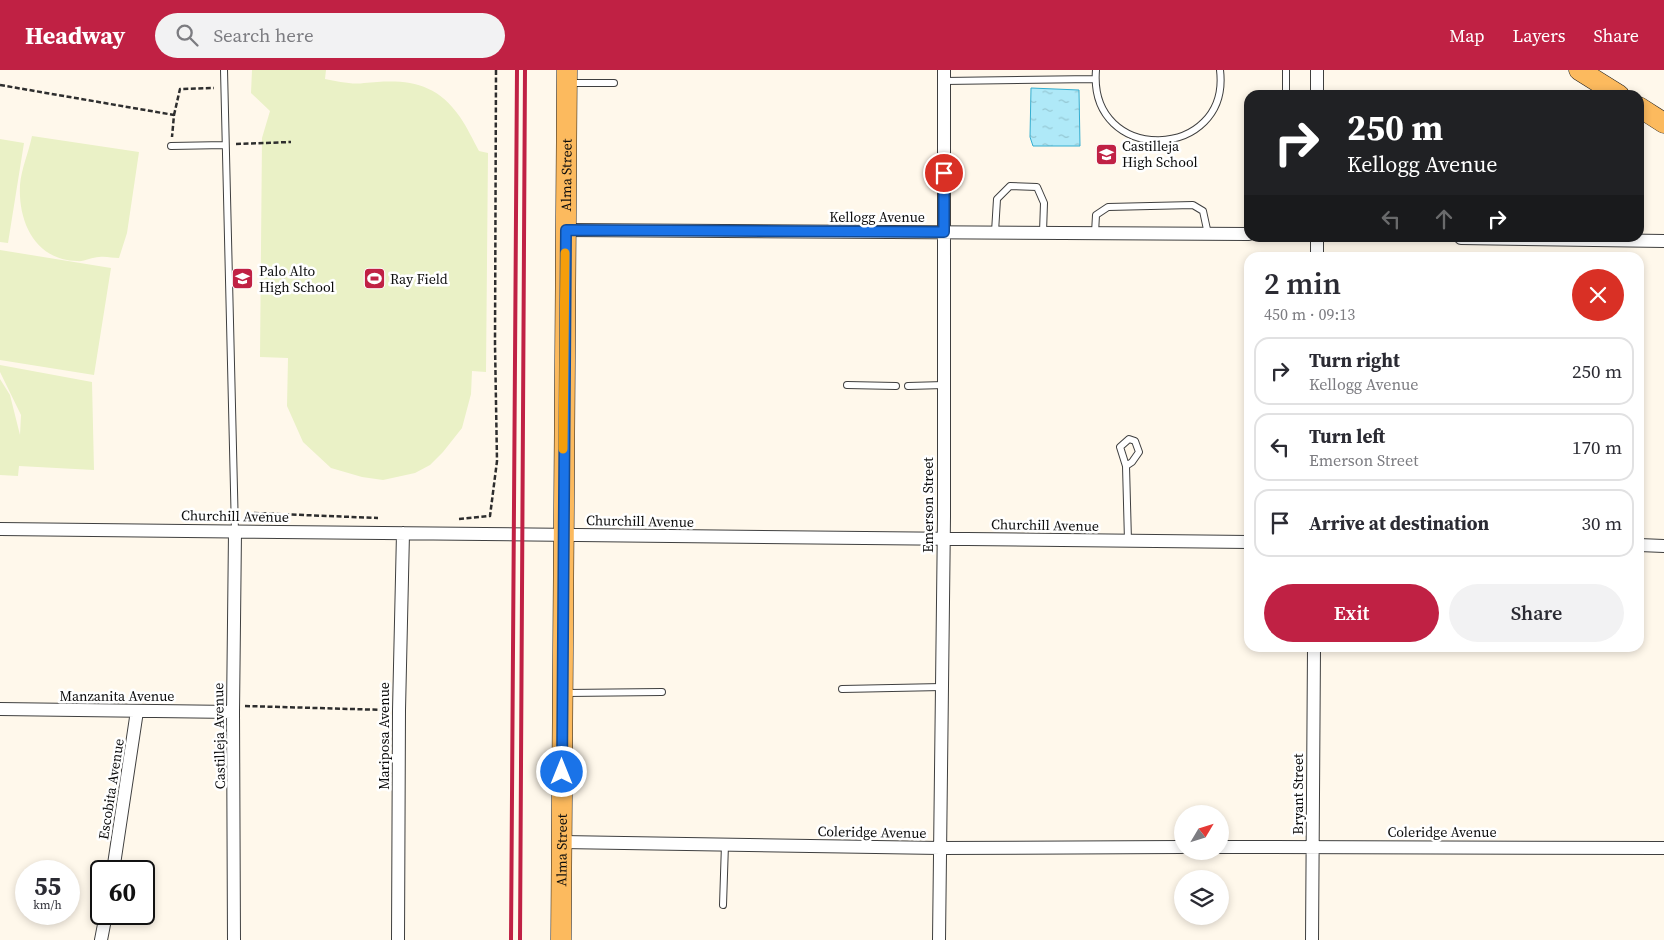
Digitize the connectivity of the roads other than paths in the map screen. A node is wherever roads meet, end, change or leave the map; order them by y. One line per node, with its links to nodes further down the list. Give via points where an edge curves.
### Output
1 (224, 70): 16 (lane)
2 (1096, 70): 9 (lane)
3 (1220, 70): 9 (lane, via 1216,102 1203,122 1183,136 1158,141 1134,137 1114,124 1100,103)
4 (1286, 70): 11 (lane)
5 (1318, 70): 12 (street)
6 (1580, 70): 13 (main road)
7 (944, 75): 9 (lane); 19 (street, Emerson Street)
8 (567, 77): 10 (lane); 18 (main road, Alma Street)
9 (1095, 79)
10 (614, 83)
11 (1286, 90)
12 (1317, 90)
13 (1611, 90)
14 (1644, 111): 15 (main road)
15 (1664, 123)
16 (225, 145): 17 (lane); 33 (lane)
17 (171, 146)
18 (566, 230): 19 (street, Kellogg Avenue); 35 (main road, Alma Street)
19 (944, 232): 20 (street, Kellogg Avenue); 28 (street, Emerson Street)
20 (995, 232): 21 (street, Kellogg Avenue); 21 (lane, via 997,200 1010,186 1038,187 1044,203)
21 (1043, 232): 22 (street, Kellogg Avenue)
22 (1095, 232): 23 (street, Kellogg Avenue); 23 (lane, via 1096,215 1108,207 1193,205 1203,211)
23 (1208, 234): 24 (street, Kellogg Avenue)
24 (1244, 234)
25 (1644, 241): 26 (street)
26 (1664, 241)
27 (847, 385): 29 (lane)
28 (944, 385): 30 (lane); 36 (street, Emerson Street)
29 (896, 386)
30 (908, 386)
31 (1126, 466): 37 (lane)
32 (0, 529): 33 (street, Churchill Avenue)
33 (235, 532): 34 (street, Churchill Avenue); 48 (street, Castilleja Avenue)
34 (402, 533): 35 (street, Churchill Avenue); 61 (street, Mariposa Avenue)
35 (562, 535): 36 (street, Churchill Avenue); 45 (main road, Alma Street)
36 (943, 539): 37 (street, Churchill Avenue); 42 (street, Emerson Street)
37 (1128, 541): 38 (street, Churchill Avenue)
38 (1244, 542)
39 (1644, 546): 40 (street)
40 (1664, 546)
41 (1314, 652): 53 (street, Bryant Street)
42 (942, 687): 43 (lane); 54 (street, Emerson Street)
43 (842, 689)
44 (662, 692): 45 (lane)
45 (562, 693): 49 (main road, Alma Street)
46 (0, 710): 47 (street, Manzanita Avenue)
47 (137, 711): 48 (street, Manzanita Avenue); 56 (street, Escobita Avenue)
48 (233, 712): 60 (street, Castilleja Avenue)
49 (562, 842): 50 (street, Coleridge Avenue); 62 (main road, Alma Street)
50 (725, 844): 54 (street, Coleridge Avenue); 57 (lane)
51 (1174, 847): 54 (street, Coleridge Avenue)
52 (1229, 847): 53 (street, Coleridge Avenue)
53 (1313, 847): 55 (street, Coleridge Avenue); 64 (street, Bryant Street)
54 (940, 848): 63 (street, Emerson Street)
55 (1664, 848)
56 (114, 860)
57 (723, 905)
58 (104, 925): 59 (street)
59 (102, 940)
60 (234, 940)
61 (398, 940)
62 (561, 940)
63 (939, 940)
64 (1312, 940)

